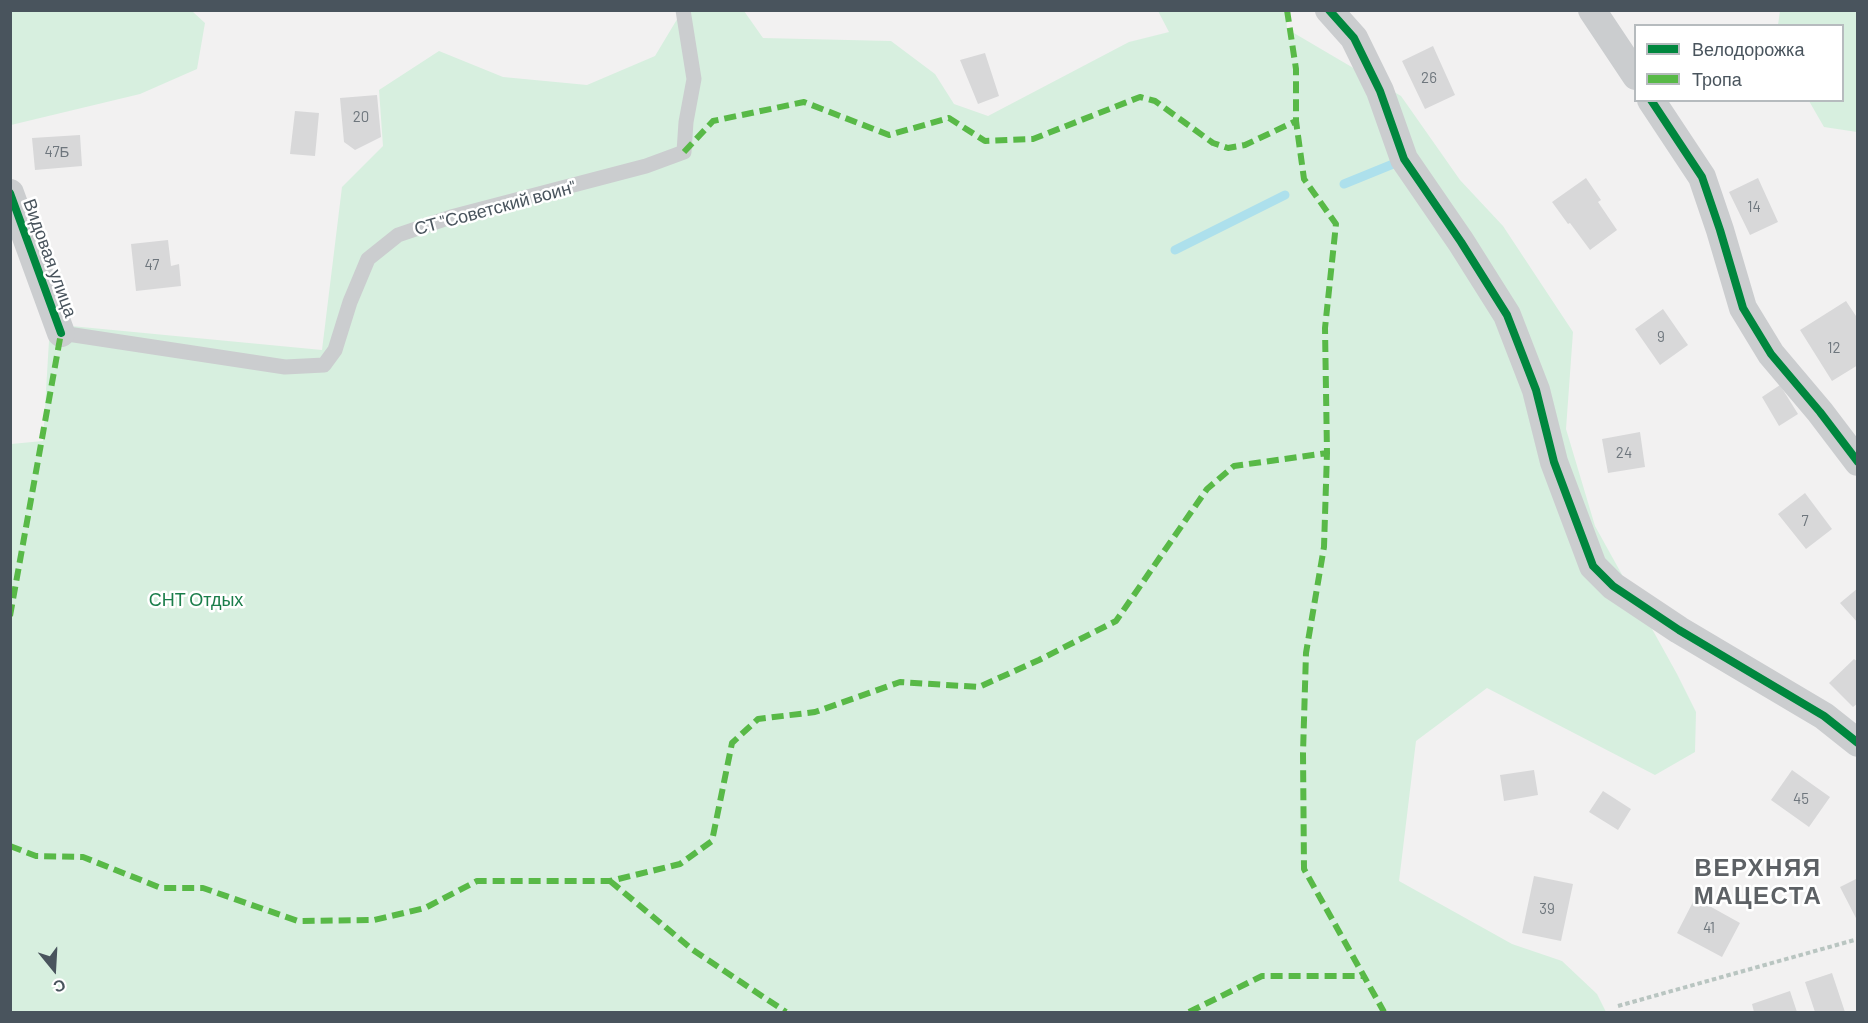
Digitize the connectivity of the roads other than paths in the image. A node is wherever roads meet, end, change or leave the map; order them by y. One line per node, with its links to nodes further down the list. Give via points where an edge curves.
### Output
1 (683, 10): 7 (lane, СТ "Советский воин", via 694,79 684,152 398,235 368,259 335,350 324,365 285,367)
2 (1329, 10): 9 (street, via 1354,38 1380,91 1404,159 1507,315 1536,390 1554,462 1593,566 1613,586 1824,716)
3 (1592, 10): 4 (street)
4 (1634, 74)
5 (1653, 102): 8 (street, via 1702,177 1743,308 1771,354)
6 (10, 193): 7 (street, Видовая улица)
7 (61, 333)
8 (1857, 462)
9 (1857, 743)

